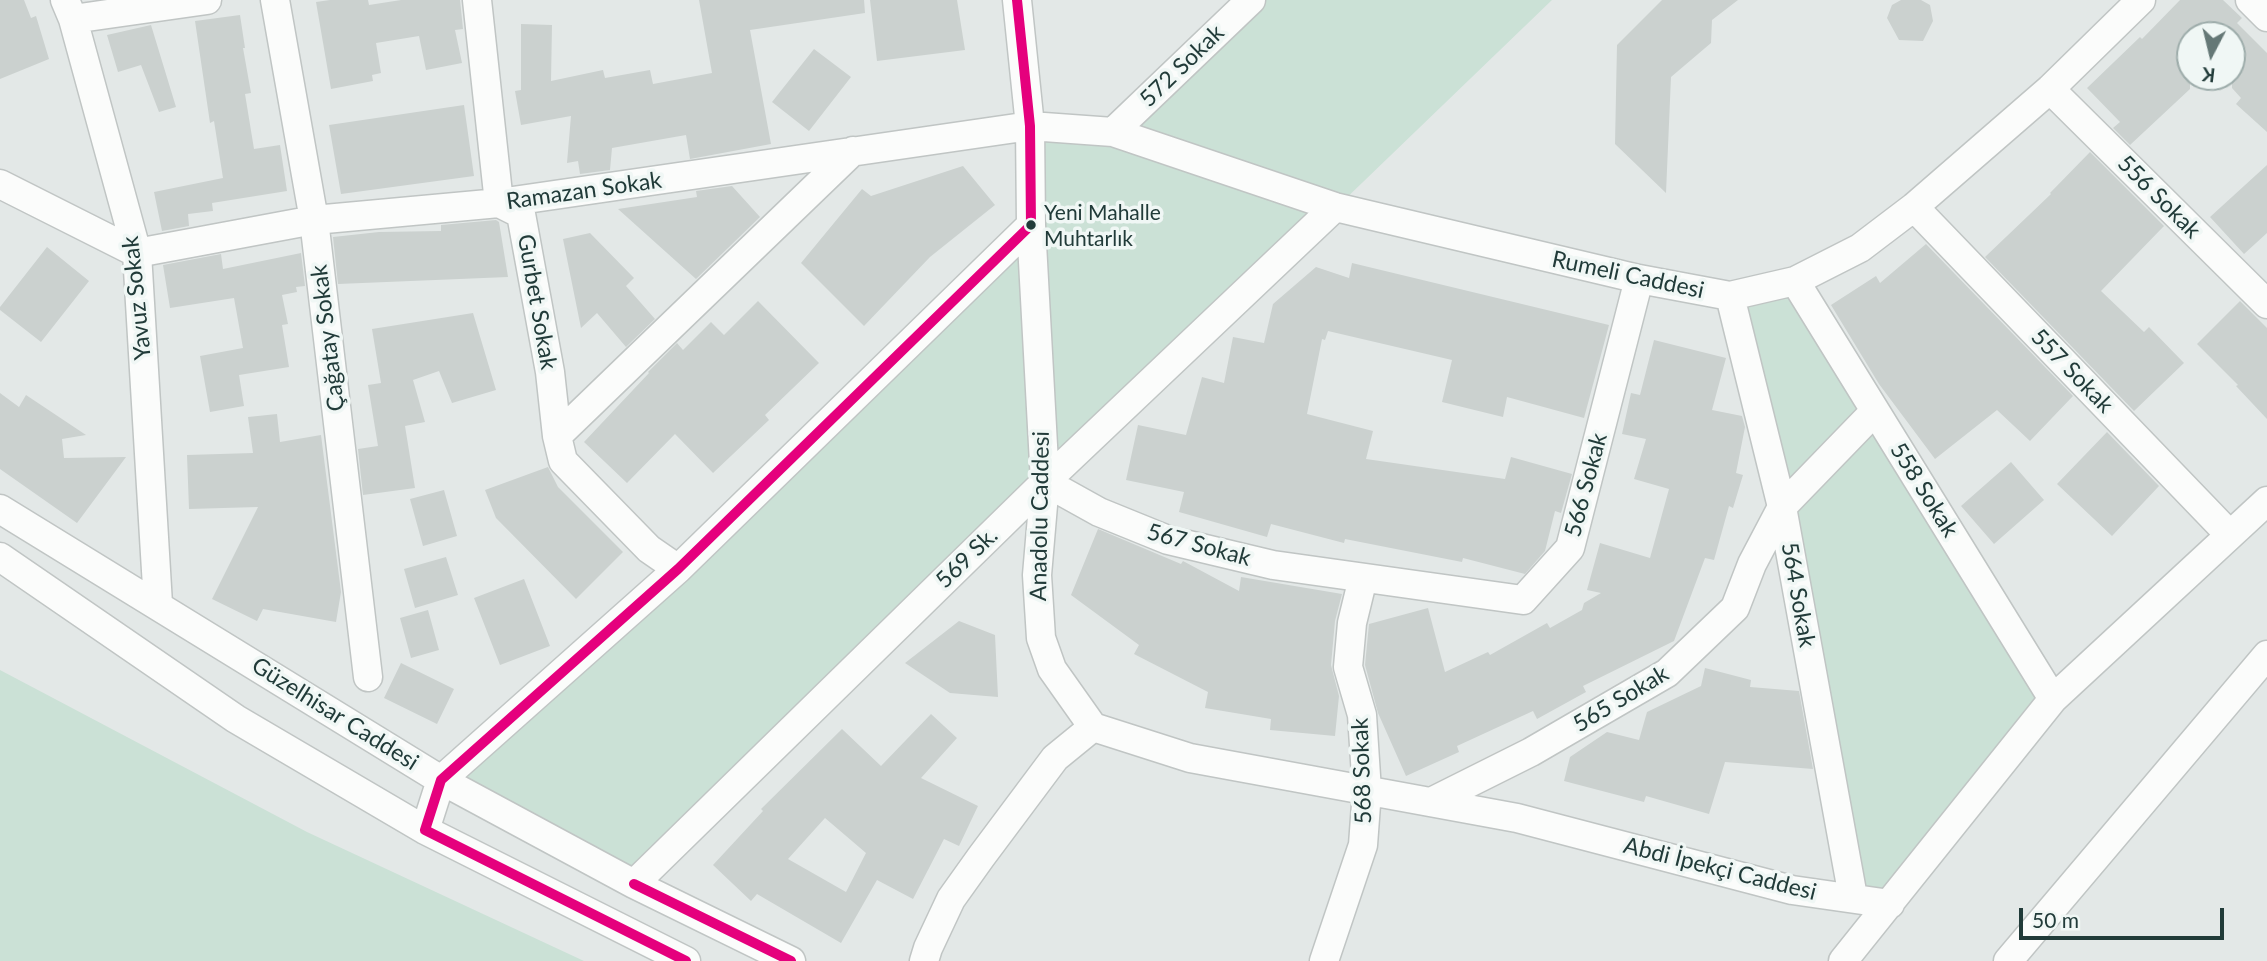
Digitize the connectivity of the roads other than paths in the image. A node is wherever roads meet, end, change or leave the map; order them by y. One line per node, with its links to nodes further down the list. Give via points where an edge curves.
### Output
1 (207, 0): 8 (street)
2 (275, 0): 18 (street, Çağatay Sokak)
3 (477, 0): 15 (street)
4 (1017, 0): 11 (street, Anadolu Caddesi)
5 (1251, 0): 12 (street, 572 Sokak)
6 (2141, 0): 10 (street, Rumeli Caddesi)
7 (2250, 0): 9 (street)
8 (69, 9): 20 (street, Yavuz Sokak)
9 (2267, 17)
10 (2050, 89): 17 (street, Rumeli Caddesi); 24 (street, 556 Sokak)
11 (1030, 126): 12 (street, Rumeli Caddesi); 13 (street, Ramazan Sokak); 19 (street, Anadolu Caddesi)
12 (1113, 132): 16 (street, Rumeli Caddesi)
13 (853, 151): 15 (street, Ramazan Sokak); 26 (street)
14 (0, 184): 20 (street)
15 (499, 203): 18 (street, Ramazan Sokak); 26 (street, Gurbet Sokak, via 521,214)
16 (1335, 207): 21 (street, Rumeli Caddesi); 27 (street, 569 Sk.)
17 (1914, 207): 22 (street, Rumeli Caddesi, via 1860,248); 31 (street, 557 Sokak)
18 (314, 220): 20 (street, Ramazan Sokak); 37 (street, Çağatay Sokak)
19 (1031, 225): 27 (street, Anadolu Caddesi); 33 (street)
20 (137, 253): 35 (street, Yavuz Sokak)
21 (1639, 279): 23 (street, Rumeli Caddesi); 34 (street, 566 Sokak, via 1570,548 1523,600)
22 (1795, 281): 23 (street, Rumeli Caddesi); 25 (street, 558 Sokak)
23 (1730, 296): 29 (street, 564 Sokak)
24 (2267, 304)
25 (1875, 411): 29 (street, 565 Sokak); 38 (street, 558 Sokak)
26 (557, 436): 33 (street, Gurbet Sokak, via 563,460 649,549)
27 (1045, 482): 34 (street, 567 Sokak, via 1099,512 1168,540 1273,565); 39 (street, Anadolu Caddesi, via 1037,575 1041,638 1052,669); 44 (street, 569 Sk.)
28 (2267, 501): 31 (street)
29 (1782, 507): 42 (street, 565 Sokak, via 1735,608 1667,673 1531,752); 45 (street, 564 Sokak)
30 (0, 509): 35 (street, Güzelhisar Caddesi)
31 (2230, 535): 38 (street)
32 (0, 557): 43 (street, via 236,719)
33 (678, 569): 40 (street)
34 (1363, 578): 41 (street, 568 Sokak, via 1348,667 1362,715)
35 (158, 604): 40 (street, Güzelhisar Caddesi)
36 (2267, 655): 52 (street)
37 (368, 677)
38 (2053, 699): 46 (street)
39 (1093, 727): 41 (street, Abdi İpekçi Caddesi, via 1190,758); 49 (street, via 1055,758 974,867 951,899)
40 (441, 780): 43 (street); 44 (street, Güzelhisar Caddesi)
41 (1367, 792): 42 (street, Abdi İpekçi Caddesi); 50 (street, 568 Sokak, via 1363,845)
42 (1431, 802): 45 (street, Abdi İpekçi Caddesi, via 1517,818 1792,890)
43 (425, 830): 47 (street)
44 (634, 884): 48 (street, Güzelhisar Caddesi)
45 (1853, 897): 46 (street, Abdi İpekçi Caddesi)
46 (1890, 904): 51 (street)
47 (686, 961)
48 (791, 961)
49 (924, 961)
50 (1324, 961)
51 (1843, 961)
52 (2008, 961)

